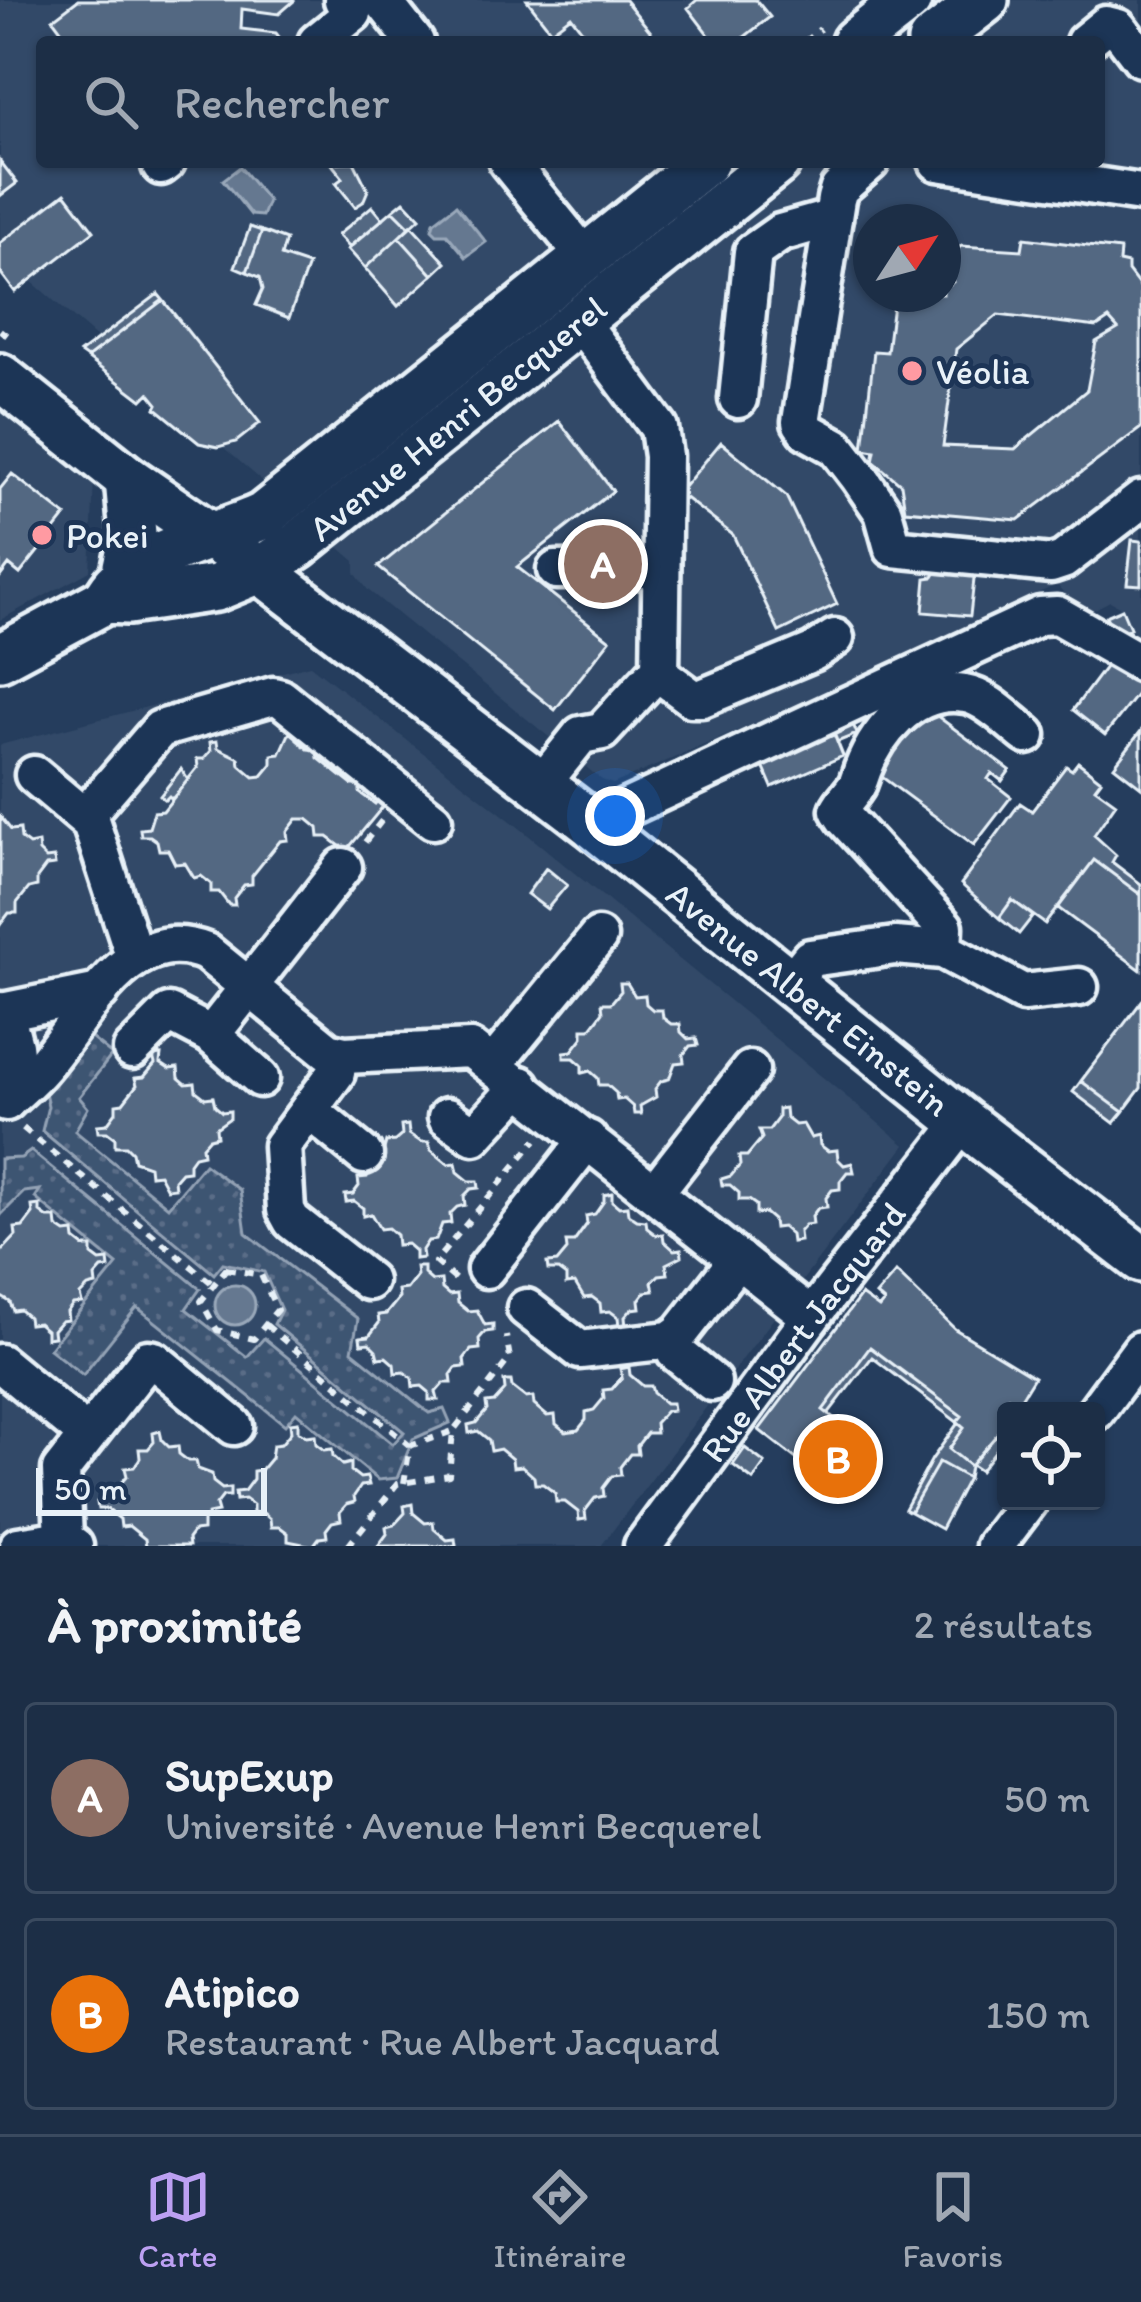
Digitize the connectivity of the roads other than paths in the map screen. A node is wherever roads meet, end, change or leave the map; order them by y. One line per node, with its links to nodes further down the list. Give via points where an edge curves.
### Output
1 (343, 0): 5 (street, via 353,13)
2 (382, 0): 6 (street)
3 (985, 0): 8 (main road)
4 (899, 3): 7 (main road)
5 (324, 36)
6 (410, 36)
7 (862, 36)
8 (939, 36)
9 (1092, 36): 10 (street, via 1106,25 1118,28)
10 (1141, 58)
11 (513, 168): 18 (street)
12 (698, 168): 18 (main road, Avenue Henri Becquerel)
13 (769, 168): 19 (main road, Avenue Henri Becquerel)
14 (855, 168): 17 (street)
15 (987, 168): 16 (street)
16 (1141, 193)
17 (833, 218): 21 (street, via 780,233 754,252); 23 (street, via 801,422 859,477 883,512 893,548 1051,564)
18 (586, 258): 24 (main road, Avenue Henri Becquerel, via 263,516)
19 (578, 319): 25 (street, via 659,428); 26 (main road, Avenue Henri Becquerel)
20 (0, 377): 22 (main road, Avenue Albert Einstein)
21 (738, 399)
22 (128, 478): 24 (main road, Avenue Albert Einstein); 28 (main road, via 133,534)
23 (1141, 500)
24 (208, 537): 26 (main road, Avenue Albert Einstein); 28 (main road, Avenue Henri Becquerel)
25 (661, 569): 27 (street); 32 (street)
26 (260, 570): 28 (main road, Avenue Henri Becquerel, via 216,588 128,601); 35 (main road, Avenue Albert Einstein)
27 (556, 570)
28 (115, 588): 30 (main road, Avenue Henri Becquerel)
29 (835, 638): 32 (street, via 702,698)
30 (0, 657)
31 (1141, 663): 38 (street, via 1057,615 1040,616)
32 (660, 674): 35 (street, via 602,731 580,735)
33 (1027, 735): 41 (street, via 967,694 926,697 907,705 840,804 944,927)
34 (34, 775): 36 (street)
35 (540, 786): 38 (main road, Avenue Albert Einstein)
36 (85, 816): 37 (street, via 160,729 273,696); 42 (street)
37 (433, 820)
38 (592, 824): 43 (main road, Avenue Albert Einstein)
39 (343, 867): 45 (street)
40 (598, 937): 52 (street)
41 (943, 950): 43 (street, via 825,953); 44 (street, via 1022,992)
42 (135, 958): 45 (street, via 195,947); 46 (street)
43 (790, 982): 57 (main road, Avenue Albert Einstein)
44 (1079, 987)
45 (250, 988): 48 (street); 50 (street)
46 (100, 992): 47 (street); 55 (street)
47 (1, 1012): 55 (street, via 17,1056)
48 (211, 1035): 49 (street, via 169,1013); 53 (street)
49 (132, 1050)
50 (338, 1054): 52 (street, via 471,1049); 54 (street, via 336,1073)
51 (750, 1070): 60 (street)
52 (507, 1075): 56 (street, via 475,1136); 58 (street)
53 (260, 1078)
54 (309, 1110): 59 (street); 64 (street, via 282,1146 286,1210)
55 (10, 1113)
56 (448, 1117)
57 (963, 1122): 61 (main road, Avenue Albert Einstein); 66 (street, Rue Albert Jacquard)
58 (588, 1139): 60 (street); 63 (street)
59 (364, 1154)
60 (655, 1192): 62 (street)
61 (1139, 1255)
62 (738, 1259): 66 (street); 67 (street)
63 (486, 1269)
64 (368, 1280)
65 (526, 1308): 67 (street, via 580,1350)
66 (811, 1317): 79 (street, Rue Albert Jacquard)
67 (670, 1340): 70 (street)
68 (1141, 1350): 71 (street)
69 (0, 1363): 73 (street)
70 (712, 1382)
71 (1103, 1402)
72 (233, 1426): 73 (street, via 148,1359)
73 (86, 1434): 76 (street, via 62,1470)
74 (1021, 1510): 80 (street)
75 (0, 1531): 77 (street)
76 (69, 1542): 78 (street)
77 (8, 1546)
78 (18, 1546)
79 (643, 1546)
80 (995, 1546)

